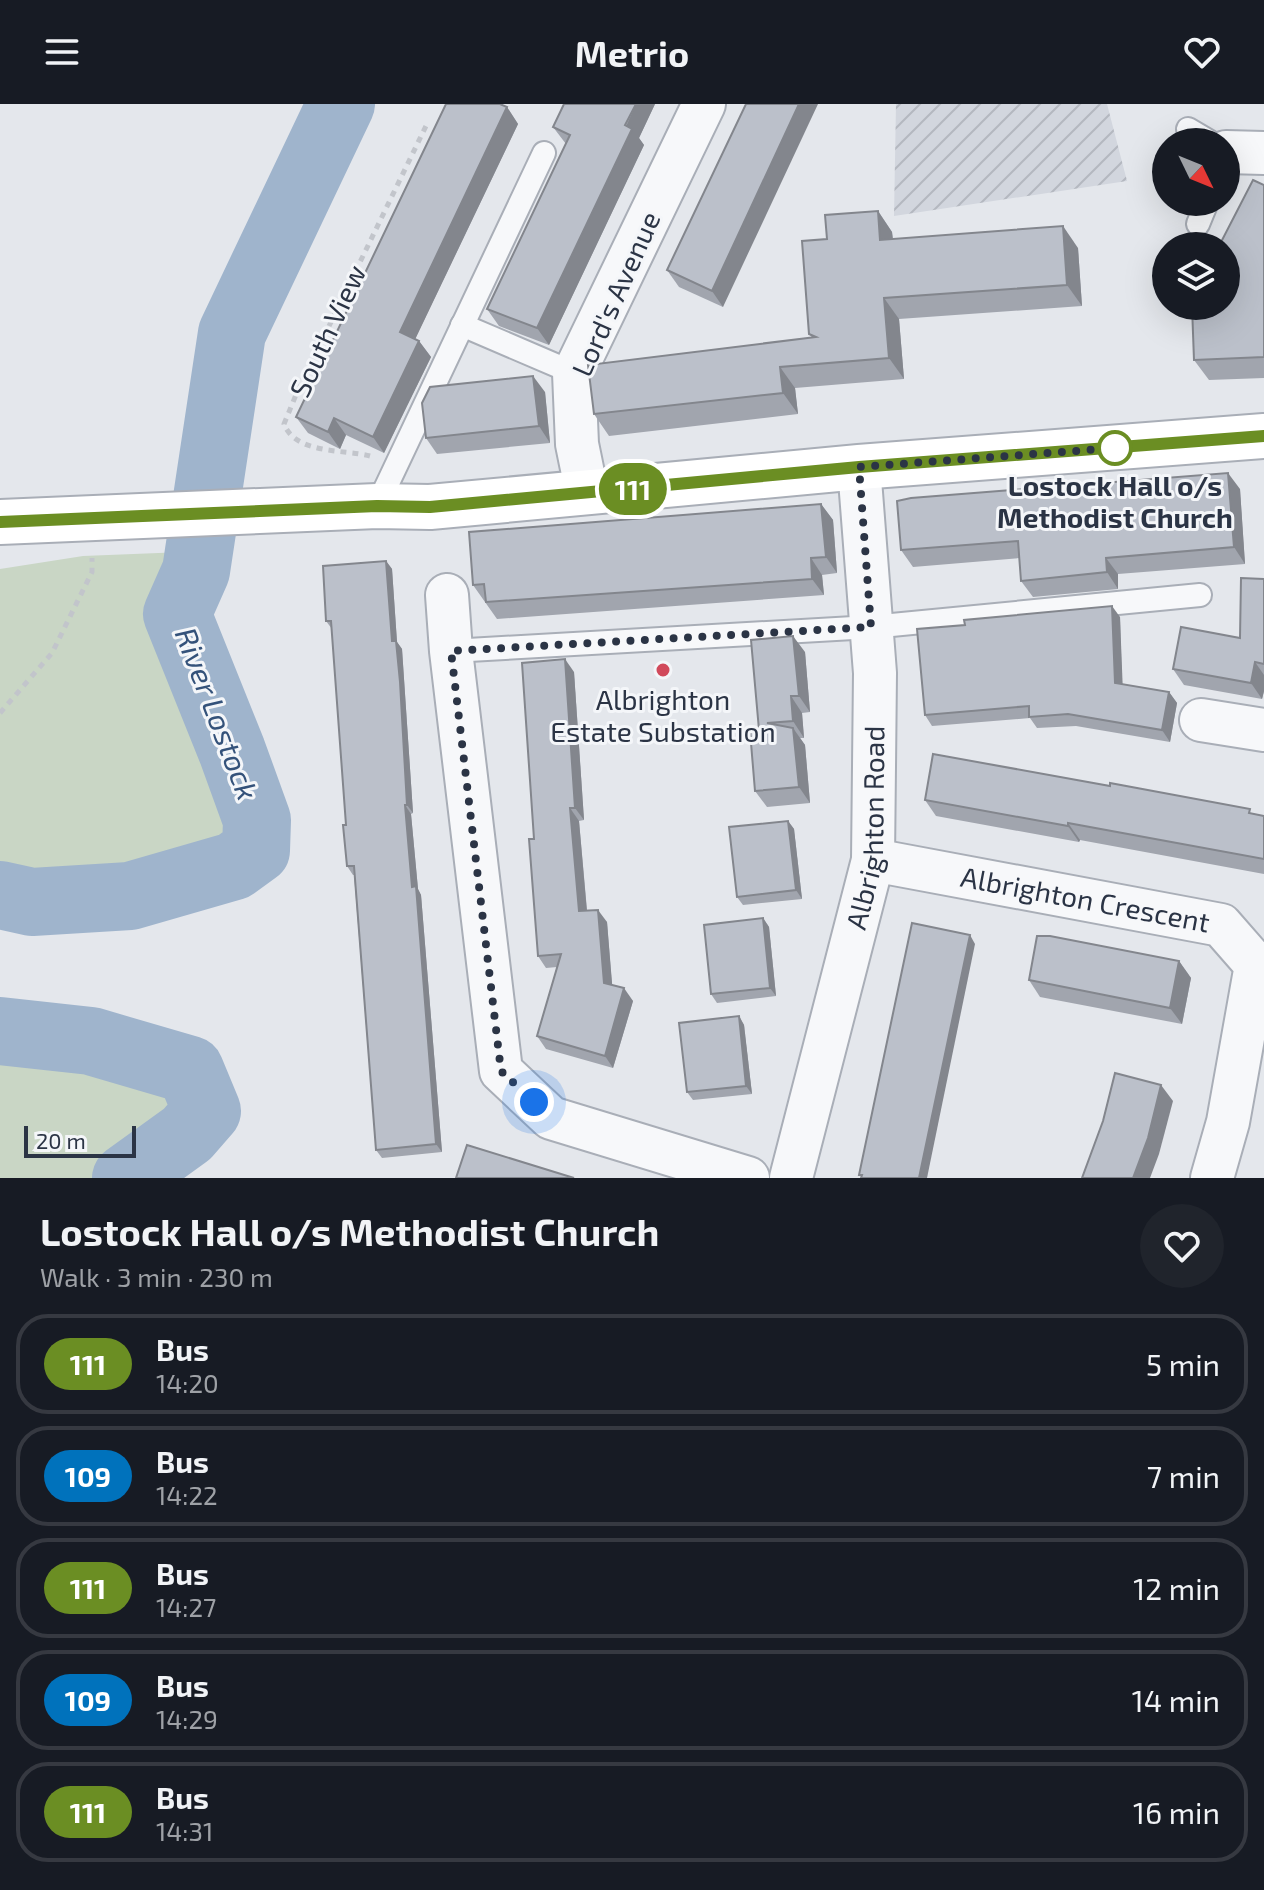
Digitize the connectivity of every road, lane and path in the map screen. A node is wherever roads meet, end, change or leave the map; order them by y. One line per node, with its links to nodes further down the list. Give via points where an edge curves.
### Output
1 (704, 104): 9 (street, Lord's Avenue)
2 (426, 126): 11 (path, South View, via 284,424 287,432 319,450)
3 (1240, 152): 5 (street)
4 (544, 153): 8 (lane)
5 (1264, 153)
6 (1201, 216): 7 (lane)
7 (1198, 224)
8 (462, 325): 9 (lane); 11 (lane)
9 (574, 373): 13 (street, Lord's Avenue, via 577,444)
10 (1264, 436): 12 (main road)
11 (397, 464): 14 (lane)
12 (859, 467): 13 (main road); 19 (street, Albrighton Road)
13 (587, 493): 14 (main road, via 430,507)
14 (377, 506): 15 (main road)
15 (107, 518): 16 (main road); 21 (path, via 92,572 52,653)
16 (2, 526)
17 (447, 595): 20 (street)
18 (1200, 595): 19 (lane)
19 (871, 627): 20 (lane); 24 (street, Albrighton Road)
20 (451, 651): 26 (street, via 501,1071 551,1118)
21 (0, 713)
22 (1201, 720): 23 (street)
23 (1264, 730)
24 (873, 860): 25 (street, Albrighton Crescent, via 1221,925); 27 (street, Albrighton Road)
25 (1260, 964): 28 (street, Albrighton Crescent)
26 (748, 1178)
27 (791, 1178)
28 (1212, 1178)

